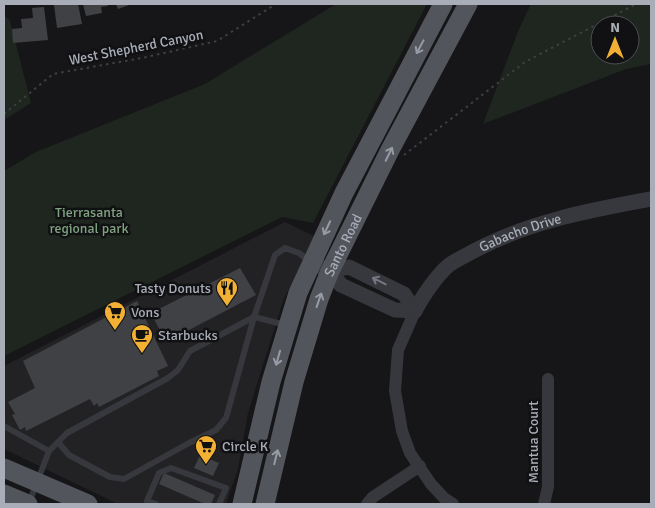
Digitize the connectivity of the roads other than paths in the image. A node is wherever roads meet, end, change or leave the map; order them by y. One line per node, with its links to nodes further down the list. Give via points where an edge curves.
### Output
1 (443, 4): 4 (main road, Santo Road, one-way to 4, via 367,147)
2 (468, 4): 5 (main road, Santo Road, one-way to 2)
3 (651, 200): 6 (street, Gabacho Drive, via 560,218 495,240 449,265 421,298)
4 (311, 262): 5 (street); 7 (lane, via 285,248 275,254); 8 (main road, Santo Road)
5 (330, 271): 6 (street, via 341,285 396,310); 23 (main road, Santo Road, one-way to 5, via 294,382)
6 (415, 311): 13 (street, via 398,350 395,391 402,431 410,453)
7 (254, 317): 8 (lane); 11 (lane, via 190,350 178,370 168,378 67,432); 11 (lane, via 226,418 216,430 124,480 110,477 69,455)
8 (288, 326): 18 (main road, Santo Road, one-way to 18)
9 (548, 379): 26 (street, Mantua Court, via 548,487)
10 (4, 426): 12 (lane)
11 (58, 442): 12 (lane)
12 (49, 451): 15 (lane)
13 (420, 466): 24 (street, via 373,496); 25 (street, via 431,484)
14 (4, 468): 15 (main road)
15 (36, 482): 19 (lane); 20 (main road)
16 (226, 488): 18 (lane); 21 (lane, via 171,468 159,473 147,501); 22 (lane)
17 (4, 494): 19 (main road)
18 (243, 499)
19 (28, 504)
20 (88, 504)
21 (156, 504)
22 (219, 504)
23 (265, 504)
24 (367, 504)
25 (453, 504)
26 (544, 504)

